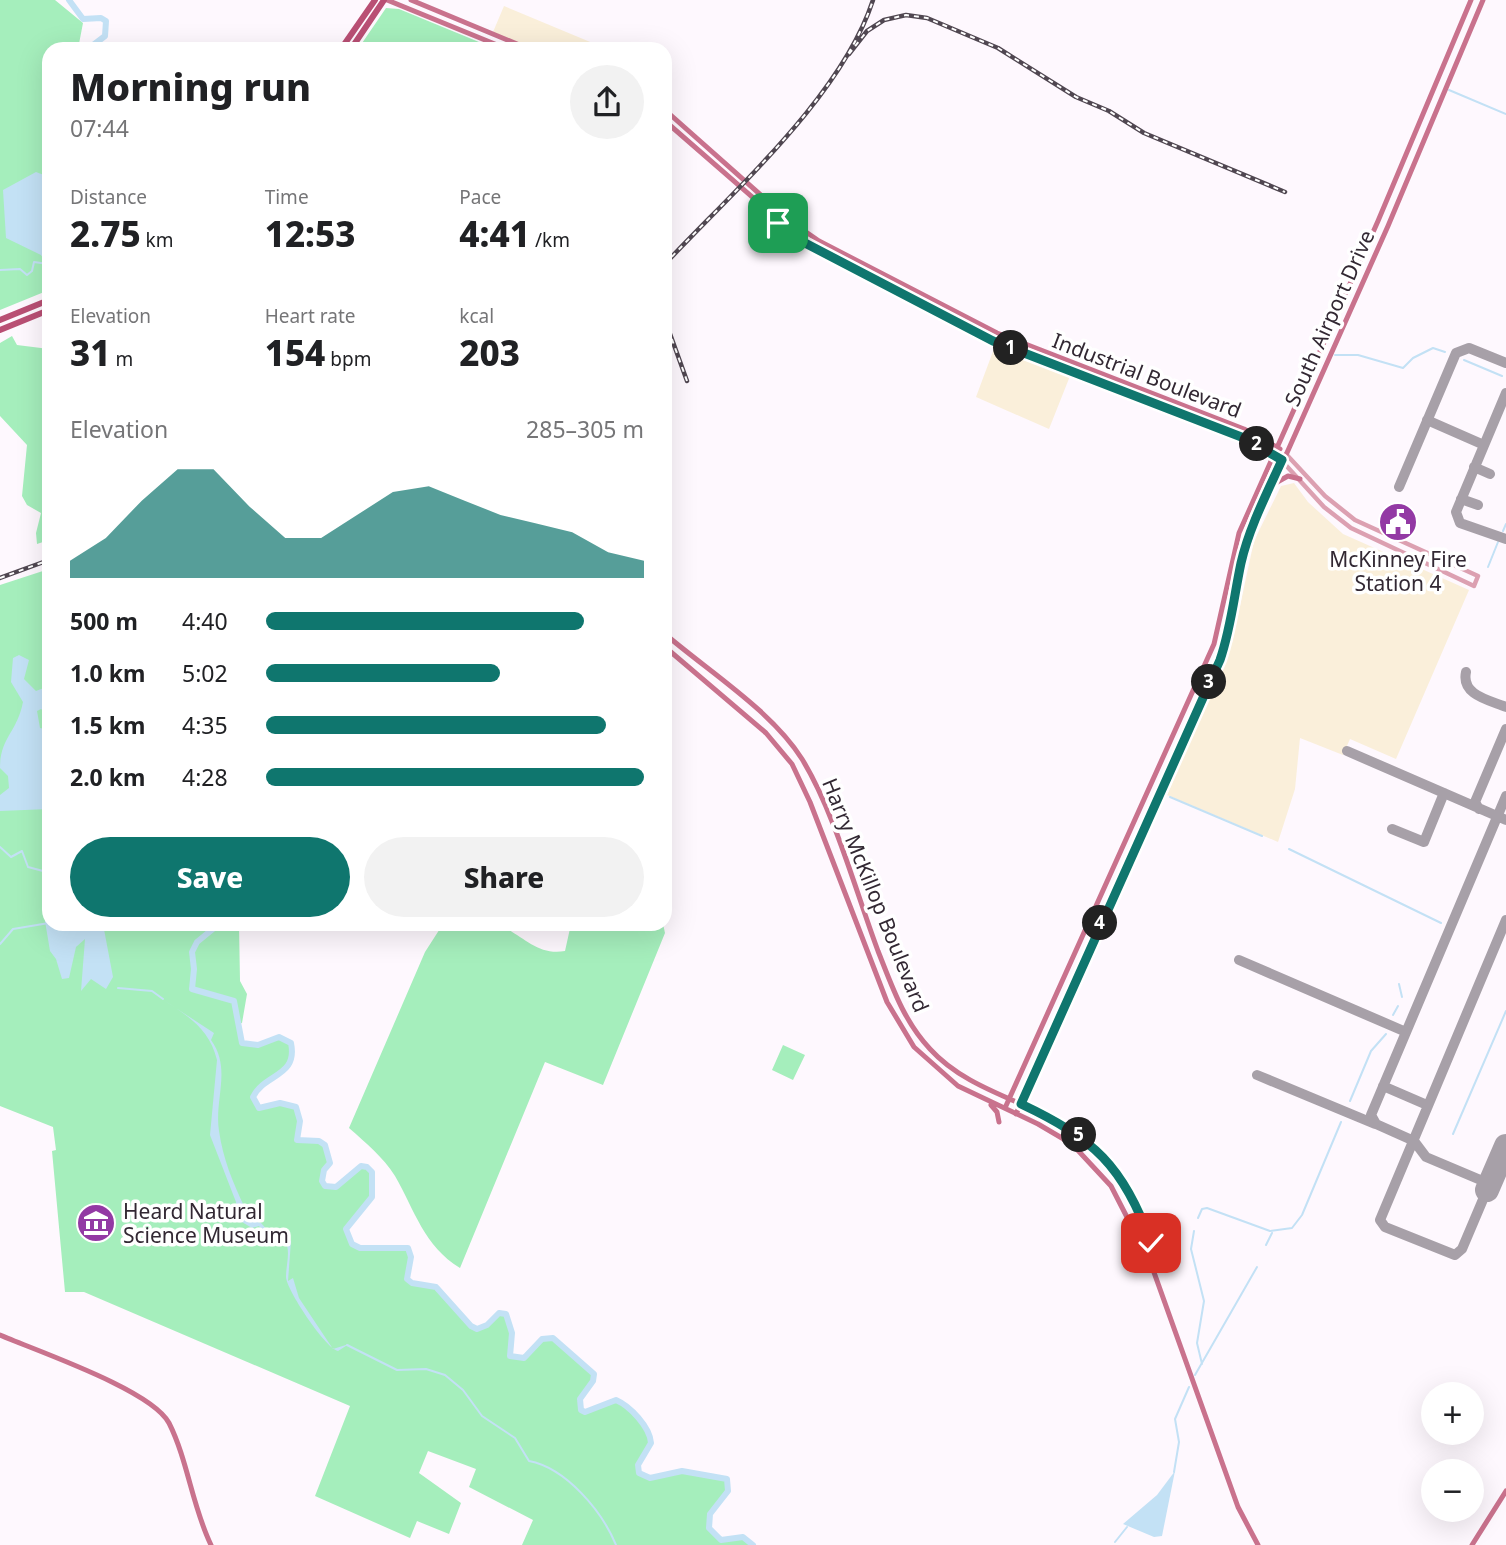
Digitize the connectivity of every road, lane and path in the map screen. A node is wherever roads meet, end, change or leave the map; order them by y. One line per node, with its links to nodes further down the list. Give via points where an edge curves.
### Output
1 (375, 0): 6 (main road)
2 (386, 0): 6 (main road); 9 (main road)
3 (411, 0): 7 (main road)
4 (1471, 0): 17 (main road, South Airport Drive)
5 (1483, 0): 18 (main road, South Airport Drive)
6 (363, 24): 8 (main road)
7 (498, 36): 10 (main road); 11 (main road)
8 (350, 42)
9 (490, 42)
10 (496, 42)
11 (511, 42)
12 (672, 116): 14 (main road, Industrial Boulevard)
13 (672, 127): 15 (main road, Industrial Boulevard)
14 (702, 143): 15 (main road); 16 (main road, Industrial Boulevard)
15 (698, 151): 16 (main road); 24 (main road, Industrial Boulevard, via 805,243 993,341)
16 (726, 164): 23 (main road, Industrial Boulevard, via 790,222 819,241 982,327)
17 (1378, 221): 18 (main road); 27 (main road, South Airport Drive)
18 (1388, 226): 28 (main road, South Airport Drive)
19 (42, 303): 21 (main road)
20 (42, 313): 22 (main road)
21 (0, 320)
22 (0, 330)
23 (1097, 372): 24 (main road); 25 (main road, Industrial Boulevard)
24 (1094, 380): 26 (main road, Industrial Boulevard)
25 (1192, 409): 26 (main road); 27 (main road, Industrial Boulevard)
26 (1189, 417): 29 (main road, Industrial Boulevard)
27 (1278, 447): 28 (main road, Industrial Boulevard); 29 (main road, South Airport Drive)
28 (1286, 453): 30 (main road, South Airport Drive); 31 (street, Industrial Boulevard, via 1325,496 1355,520 1478,576 1474,586 1351,528)
29 (1274, 454): 30 (main road, Industrial Boulevard); 33 (main road, South Airport Drive)
30 (1282, 460): 31 (street, Industrial Boulevard); 32 (main road, South Airport Drive)
31 (1300, 480): 32 (main road, via 1287,476)
32 (1270, 487): 34 (main road, South Airport Drive)
33 (1240, 531): 34 (main road); 39 (main road, South Airport Drive, via 1220,624)
34 (1250, 535): 40 (main road, South Airport Drive, via 1230,627)
35 (672, 641): 37 (main road, Harry McKillop Boulevard)
36 (672, 653): 38 (main road, Harry McKillop Boulevard)
37 (712, 674): 38 (main road); 41 (main road, Harry McKillop Boulevard, via 772,723)
38 (705, 681): 42 (main road, Harry McKillop Boulevard, via 766,733)
39 (1187, 704): 40 (main road); 45 (main road, South Airport Drive)
40 (1197, 709): 46 (main road, South Airport Drive)
41 (801, 758): 42 (main road); 43 (main road, Harry McKillop Boulevard)
42 (792, 764): 44 (main road, Harry McKillop Boulevard)
43 (852, 882): 44 (main road); 49 (main road, Harry McKillop Boulevard, via 896,998 912,1026 950,1067)
44 (842, 886): 50 (main road, Harry McKillop Boulevard, via 887,1002 903,1031 936,1070)
45 (1093, 912): 46 (main road); 47 (main road, South Airport Drive)
46 (1103, 917): 48 (main road, South Airport Drive)
47 (1057, 990): 48 (main road); 49 (main road, South Airport Drive)
48 (1068, 995): 51 (main road, South Airport Drive)
49 (1009, 1098): 51 (main road, Harry McKillop Boulevard); 52 (main road, South Airport Drive)
50 (986, 1100): 52 (main road, Harry McKillop Boulevard); 54 (main road)
51 (1021, 1104): 53 (main road, South Airport Drive); 55 (main road, Harry McKillop Boulevard, via 1075,1132 1106,1160 1143,1220 1151,1243)
52 (1005, 1108): 53 (main road, Harry McKillop Boulevard)
53 (1016, 1114): 55 (main road, Harry McKillop Boulevard, via 1063,1138 1095,1166 1119,1199)
54 (999, 1122)
55 (1151, 1264): 59 (main road, via 1238,1507)
56 (0, 1335): 58 (main road, via 160,1409 175,1438)
57 (1506, 1491): 60 (main road)
58 (211, 1545)
59 (1258, 1545)
60 (1472, 1545)

